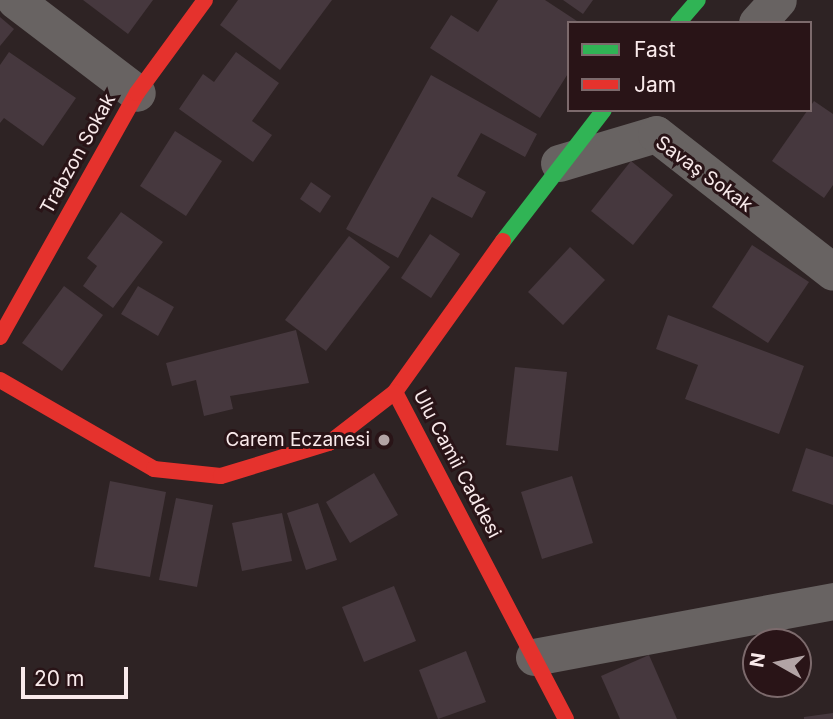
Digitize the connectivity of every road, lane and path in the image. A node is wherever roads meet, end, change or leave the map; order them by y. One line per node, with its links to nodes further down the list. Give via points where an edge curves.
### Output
1 (15, 0): 7 (street)
2 (205, 0): 7 (street, Trabzon Sokak)
3 (698, 0): 5 (street)
4 (778, 0): 6 (street)
5 (680, 21)
6 (759, 21)
7 (137, 93): 12 (street, Trabzon Sokak)
8 (602, 112): 10 (street, Ulu Camii Caddesi)
9 (667, 122): 10 (street, Savaş Sokak); 11 (street, Savaş Sokak)
10 (559, 163): 14 (street, Ulu Camii Caddesi)
11 (833, 272)
12 (0, 337)
13 (0, 380): 14 (street, via 154,468 221,476 328,443)
14 (394, 392): 16 (street, Ulu Camii Caddesi)
15 (833, 601): 16 (street)
16 (534, 657): 17 (street, Ulu Camii Caddesi)
17 (566, 719)

